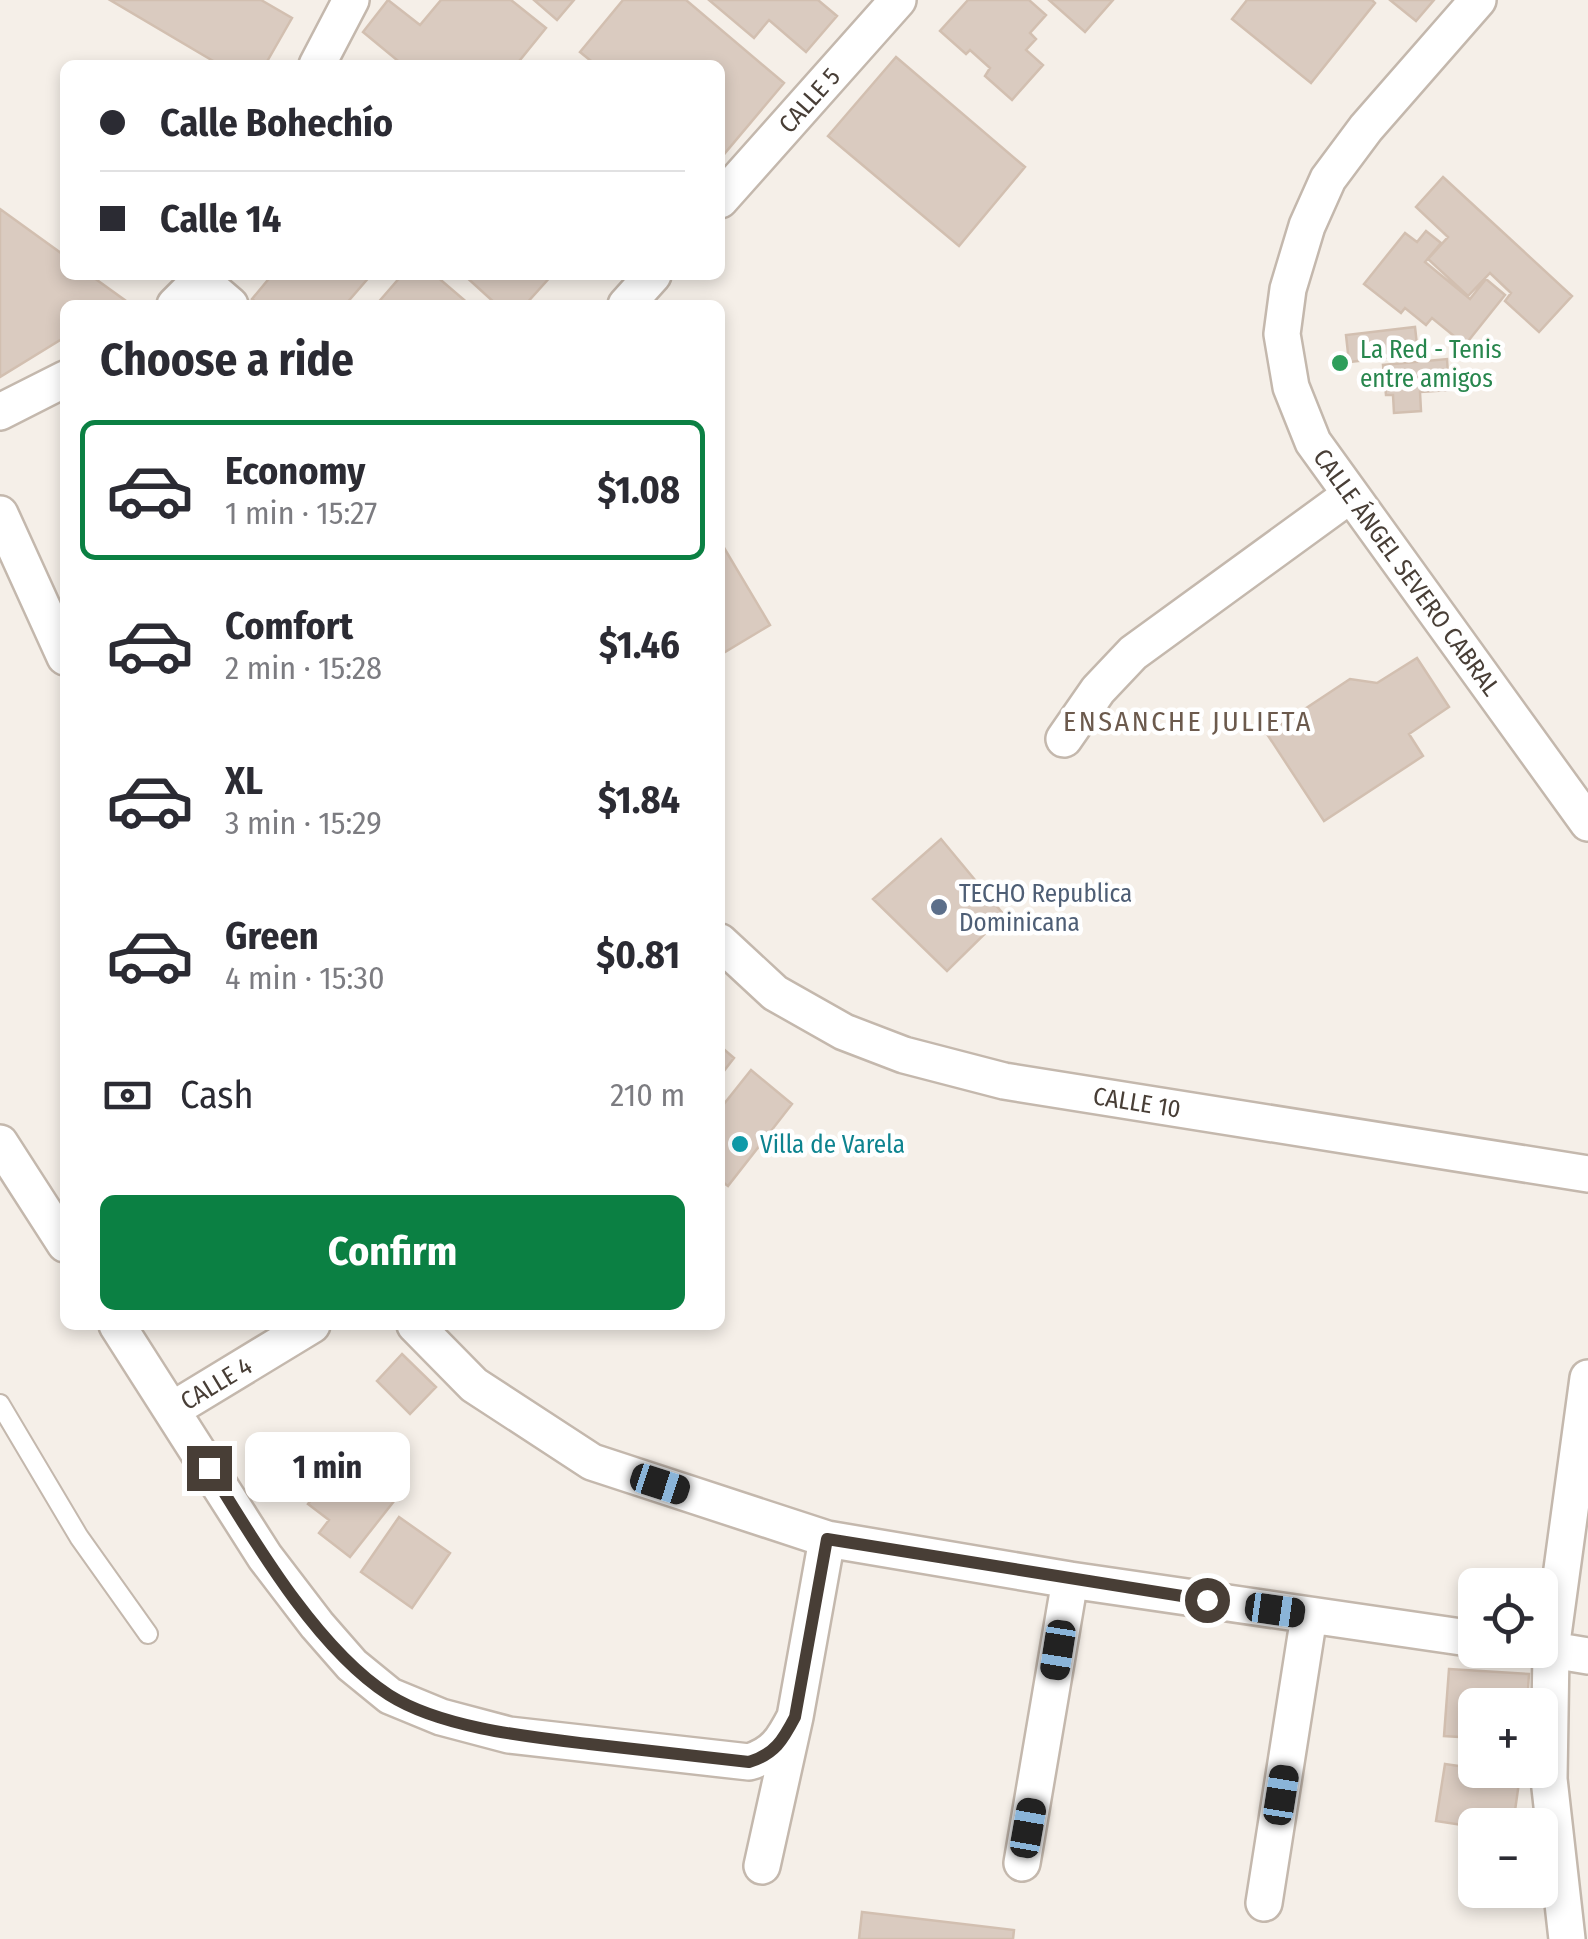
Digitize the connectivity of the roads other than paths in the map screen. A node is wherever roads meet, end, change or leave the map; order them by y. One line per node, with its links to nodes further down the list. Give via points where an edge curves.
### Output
1 (351, 0): 4 (street)
2 (898, 0): 5 (street, CALLE 5)
3 (1478, 0): 14 (street, CALLE ÁNGEL SEVERO CABRAL, via 1328,179 1288,289 1282,334 1291,386 1313,442)
4 (320, 60)
5 (725, 194)
6 (202, 280): 9 (street)
7 (206, 280): 10 (street)
8 (648, 280): 11 (street)
9 (180, 300)
10 (225, 300)
11 (630, 300)
12 (60, 382): 13 (street)
13 (0, 412)
14 (1350, 495): 17 (street, via 1133,652); 18 (street, CALLE ÁNGEL SEVERO CABRAL)
15 (0, 514): 16 (street)
16 (60, 646)
17 (1064, 739)
18 (1588, 823)
19 (725, 947): 21 (street, CALLE 10, via 775,994 904,1055 1004,1080)
20 (0, 1143): 22 (street)
21 (1588, 1174)
22 (60, 1236)
23 (120, 1330): 28 (street)
24 (304, 1330): 28 (street, CALLE 4)
25 (419, 1330): 29 (street, via 474,1385 592,1462)
26 (1588, 1378): 30 (street)
27 (0, 1404): 33 (lane)
28 (172, 1410): 38 (street, via 265,1557 352,1665 390,1696 509,1735 749,1762 782,1743)
29 (827, 1539): 31 (street); 38 (street)
30 (1558, 1568)
31 (1070, 1580): 32 (street); 39 (street)
32 (1309, 1616): 34 (street); 41 (street)
33 (148, 1634)
34 (1458, 1637)
35 (1558, 1651): 36 (street)
36 (1588, 1656)
37 (1546, 1668): 42 (street, via 1549,1779)
38 (795, 1717): 40 (street)
39 (1022, 1864)
40 (762, 1866)
41 (1264, 1903)
42 (1573, 1926)

